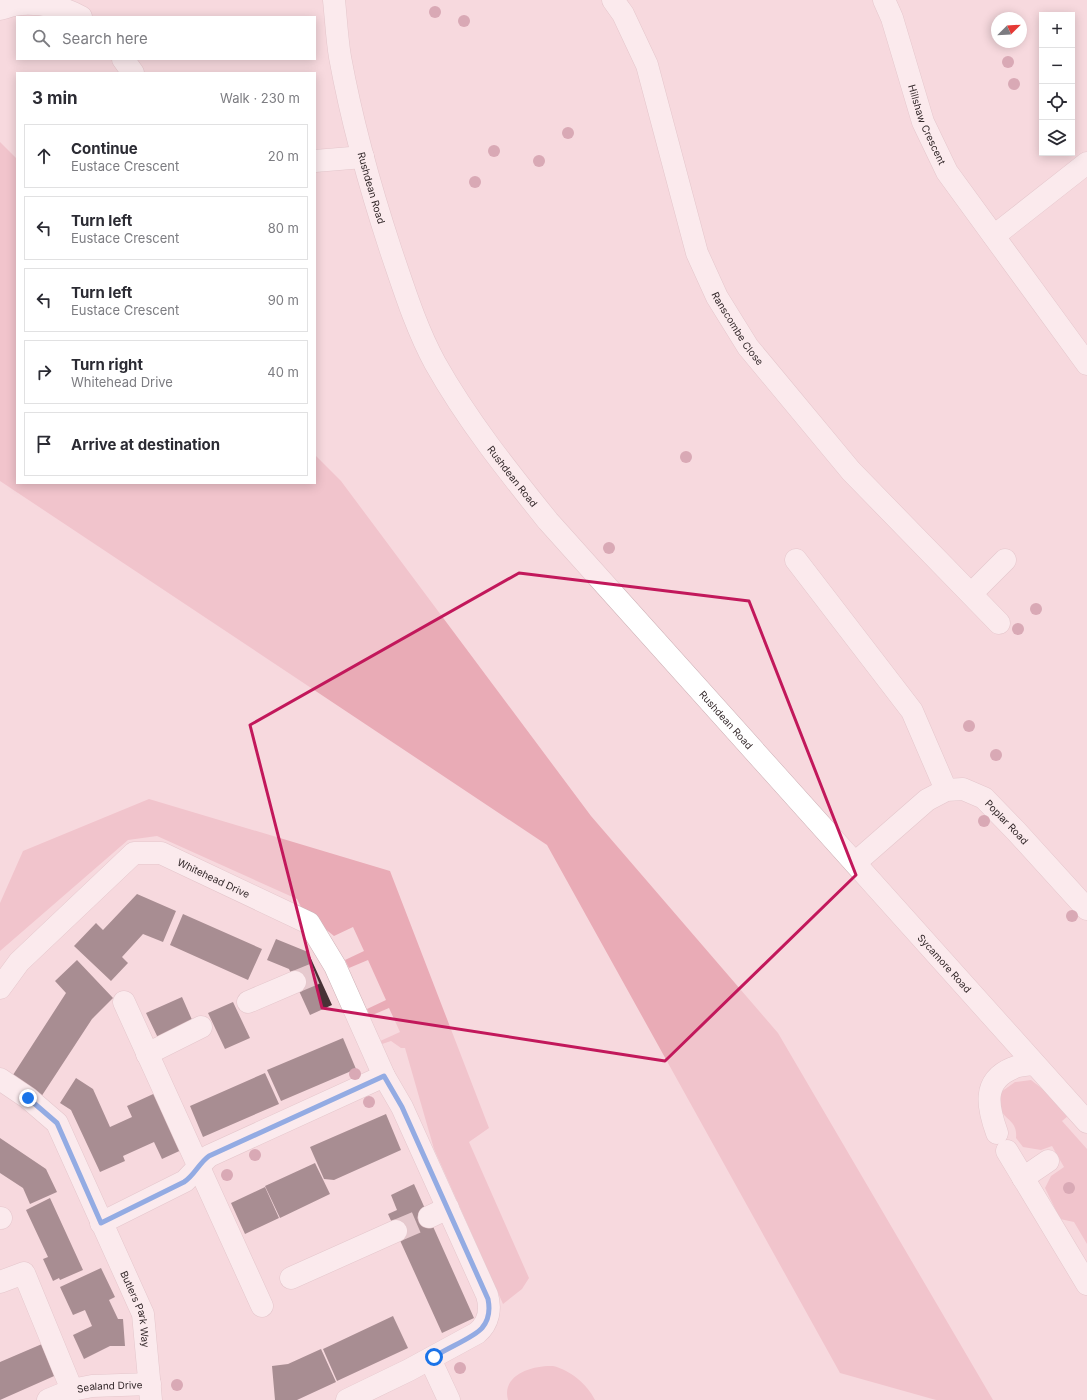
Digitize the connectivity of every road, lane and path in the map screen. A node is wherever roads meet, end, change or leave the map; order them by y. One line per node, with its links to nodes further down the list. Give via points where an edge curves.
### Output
1 (334, 0): 8 (street, Rushdean Road, via 340,56)
2 (613, 0): 15 (street, Ranscombe Close, via 623,14 647,65 697,253 717,297 748,347 851,471)
3 (884, 0): 11 (street, Hillshaw Crescent, via 892,18 923,122 948,172)
4 (0, 9): 5 (street, via 20,4 46,5)
5 (79, 16)
6 (124, 60): 7 (street)
7 (132, 72)
8 (363, 157): 9 (street); 18 (street, Rushdean Road, via 374,199 413,315 435,362 461,406 499,460 548,521)
9 (316, 160)
10 (1087, 163): 11 (street)
11 (994, 236): 12 (street, Hillshaw Crescent)
12 (1087, 364)
13 (796, 560): 17 (street, via 912,711)
14 (1005, 560): 15 (street)
15 (971, 594): 16 (street, Ranscombe Close)
16 (999, 623)
17 (946, 790): 18 (street, Poplar Road, via 927,800); 19 (street, Poplar Road, via 963,789 984,798)
18 (855, 863): 26 (street, Sycamore Road)
19 (1087, 909)
20 (295, 982): 23 (street)
21 (0, 988): 27 (street, Whitehead Drive, via 19,962 134,853 161,853 309,923 326,969)
22 (124, 1002): 25 (street)
23 (248, 1002)
24 (201, 1027): 25 (street)
25 (147, 1054): 31 (street)
26 (1034, 1064): 29 (street, Sycamore Road); 32 (street, via 1013,1068 997,1077 989,1094 990,1114 1002,1142)
27 (384, 1076): 31 (street, via 209,1156); 33 (street, Whitehead Drive, via 402,1107)
28 (0, 1079): 35 (street, via 28,1098 57,1123)
29 (1087, 1122)
30 (1048, 1161): 32 (street)
31 (198, 1167): 35 (street, via 188,1180); 40 (street)
32 (1023, 1178): 39 (street)
33 (448, 1208): 34 (street); 41 (street, Whitehead Drive, via 487,1295 489,1312 484,1325 477,1333)
34 (428, 1217)
35 (101, 1223): 43 (street, Butlers Park Way, via 143,1314)
36 (396, 1231): 37 (street)
37 (292, 1278)
38 (0, 1282): 42 (street, via 24,1273)
39 (1087, 1284)
40 (262, 1306)
41 (430, 1359): 45 (street, Whitehead Drive); 46 (street)
42 (72, 1390): 43 (street, Sealand Drive, via 92,1386); 44 (street, Sealand Drive)
43 (150, 1392)
44 (48, 1400)
45 (347, 1400)
46 (449, 1400)

